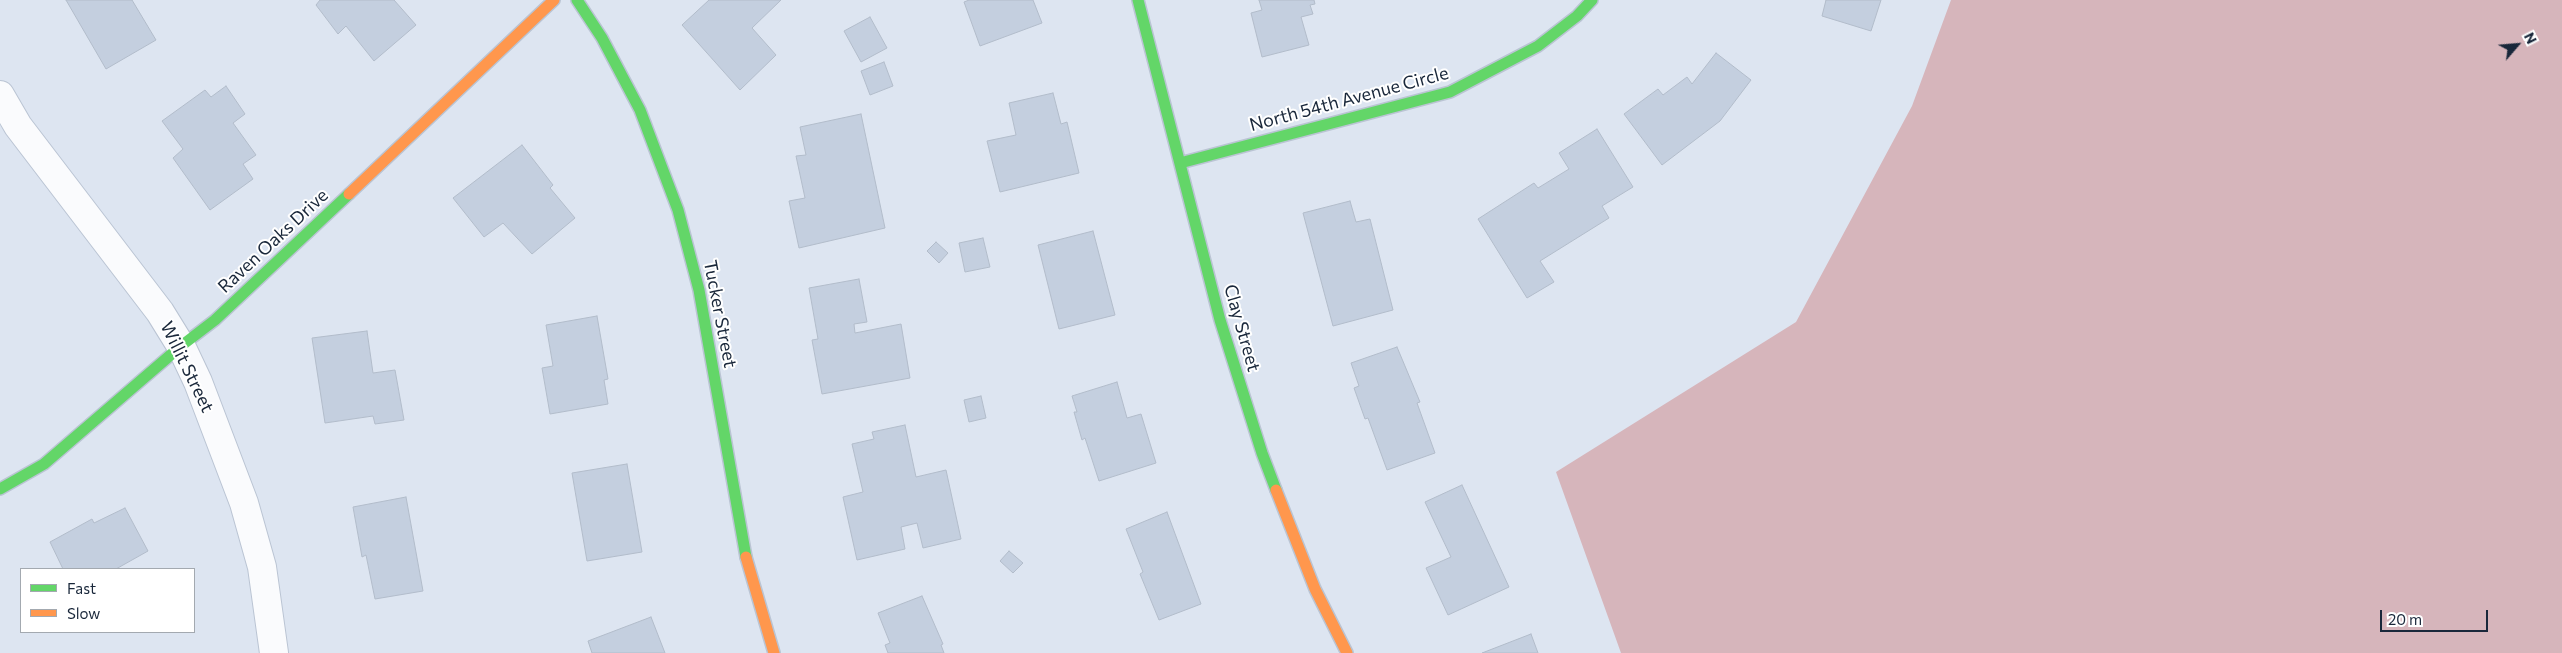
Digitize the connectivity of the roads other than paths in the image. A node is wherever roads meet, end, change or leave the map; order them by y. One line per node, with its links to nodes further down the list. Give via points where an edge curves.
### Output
1 (554, 0): 7 (street, Raven Oaks Drive, via 215,320)
2 (577, 0): 10 (street, Tucker Street, via 602,38 640,110 678,210 699,290 745,554)
3 (1138, 0): 6 (street, Clay Street)
4 (1592, 0): 6 (street, North 54th Avenue Circle, via 1538,46 1450,92)
5 (0, 95): 7 (street, Willit Street, via 18,126 160,312)
6 (1180, 163): 11 (street, Clay Street, via 1220,320 1262,453 1315,589)
7 (182, 346): 8 (street, Raven Oaks Drive, via 44,464); 9 (street, Willit Street, via 244,503 262,566)
8 (0, 489)
9 (274, 653)
10 (774, 653)
11 (1348, 653)

